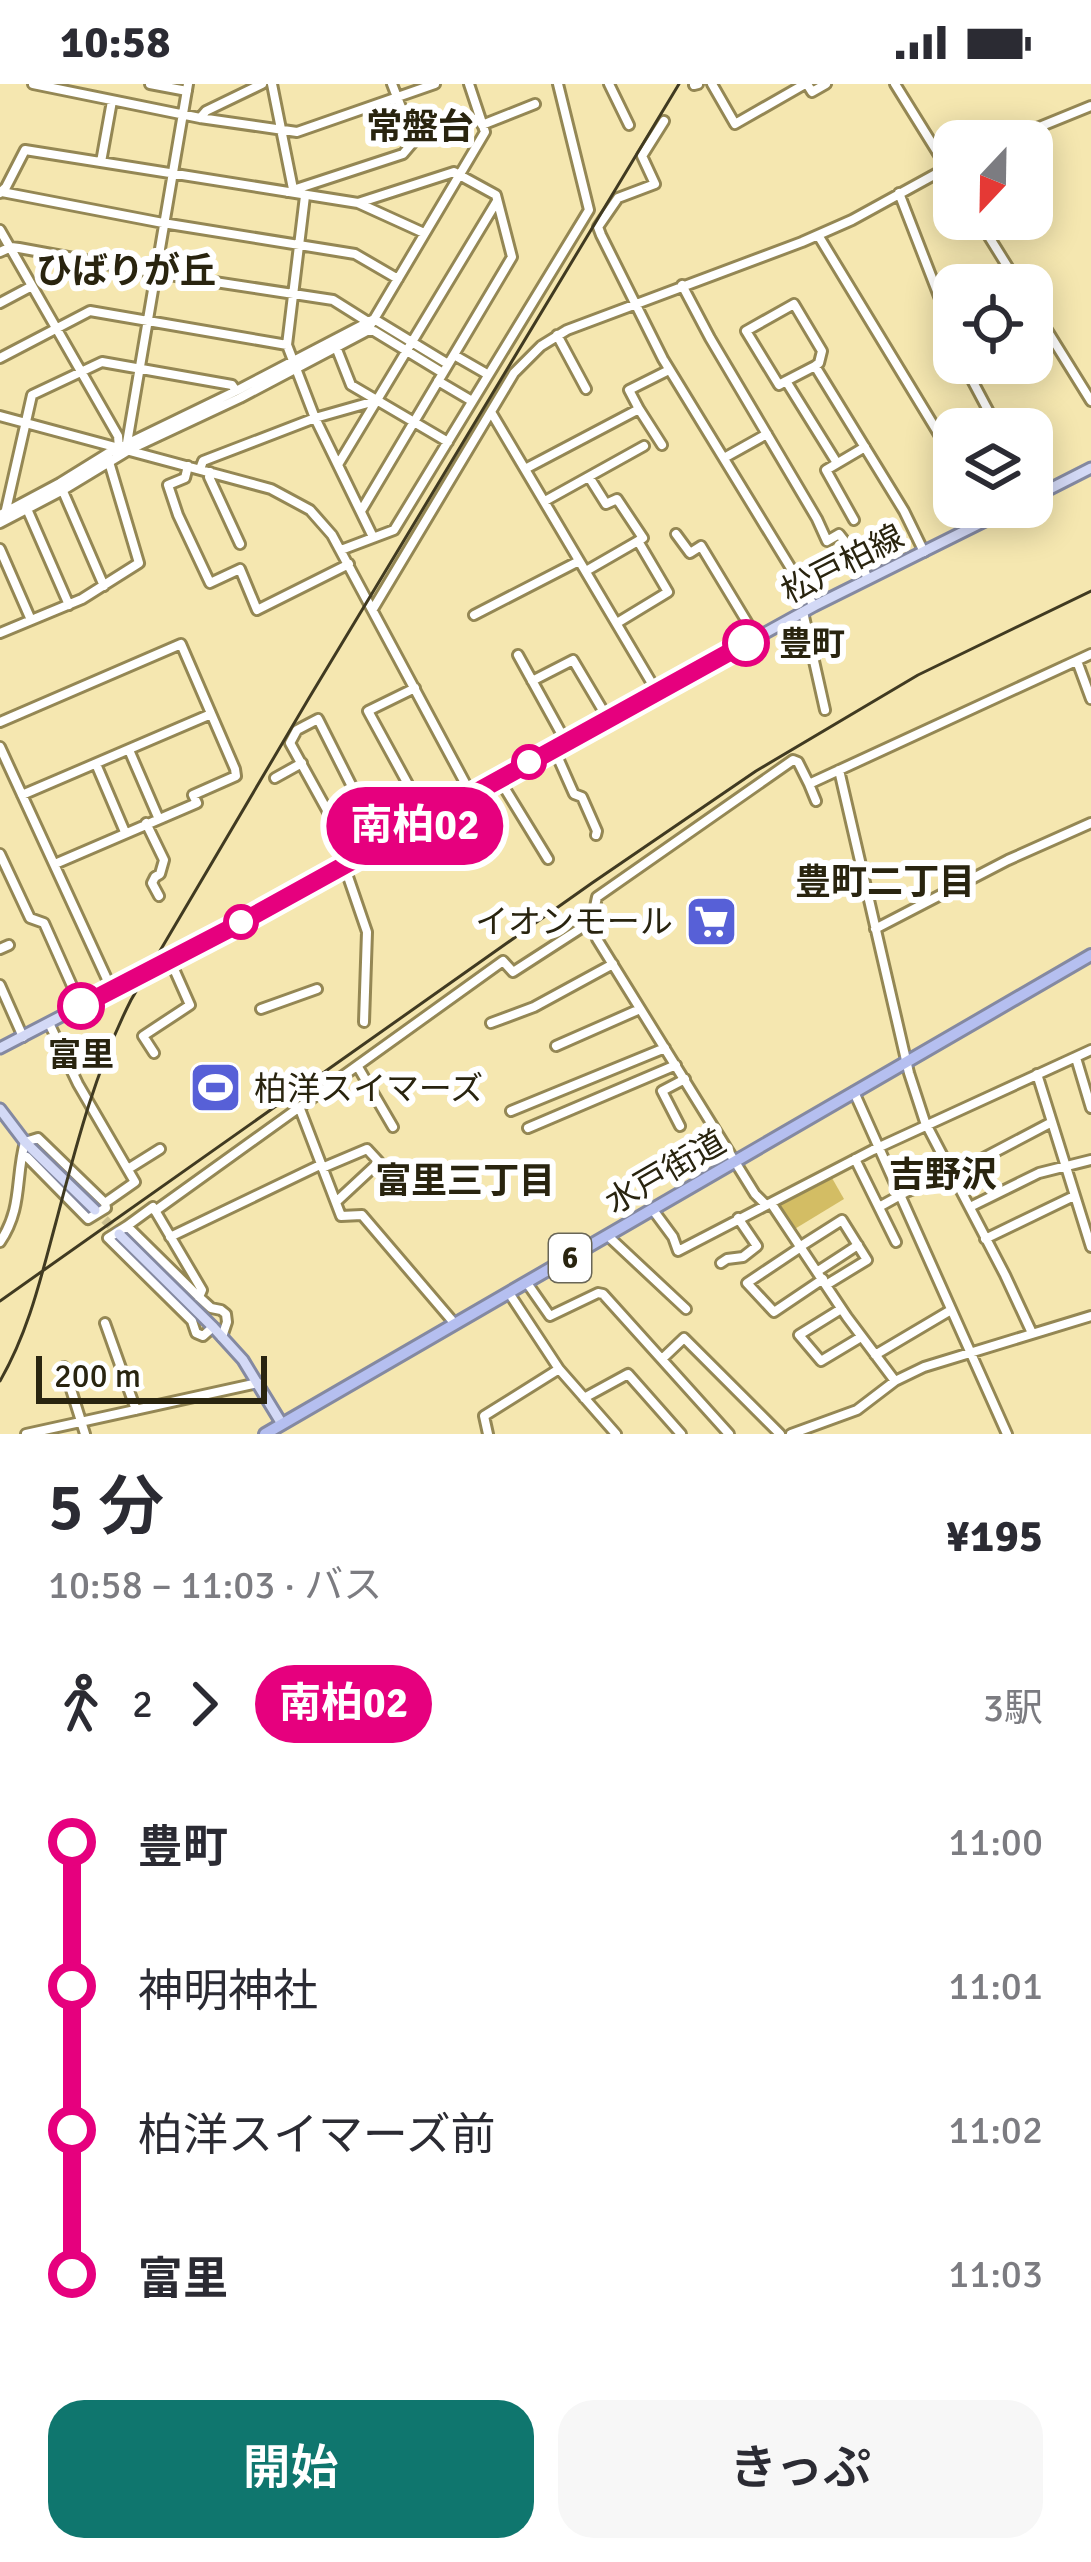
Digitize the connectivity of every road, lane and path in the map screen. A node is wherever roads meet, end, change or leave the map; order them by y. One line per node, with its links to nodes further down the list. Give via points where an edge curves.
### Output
1 (33, 84): 14 (street)
2 (150, 84): 15 (street)
3 (262, 84): 21 (street)
4 (272, 84): 26 (street)
5 (392, 84): 16 (street)
6 (433, 84): 16 (street)
7 (470, 84): 22 (street)
8 (558, 84): 69 (street, via 590,210)
9 (609, 84): 25 (street)
10 (712, 84): 11 (street, via 735,124)
11 (806, 84): 12 (street, via 812,92)
12 (826, 84)
13 (895, 84): 27 (street)
14 (61, 87): 17 (street)
15 (188, 87): 20 (street)
16 (397, 97): 26 (street); 28 (street)
17 (112, 101): 20 (street); 29 (street)
18 (535, 104): 22 (street)
19 (1091, 106): 24 (street)
20 (183, 115): 21 (street); 30 (street)
21 (200, 118): 26 (street)
22 (481, 121): 28 (street); 32 (street, via 485,132)
23 (664, 121): 53 (street, via 642,156 655,184 618,198 598,227)
24 (1053, 121)
25 (629, 125)
26 (282, 131): 33 (street)
27 (933, 140)
28 (414, 141): 33 (street, via 403,154)
29 (101, 162): 30 (street); 34 (street, via 25,150)
30 (172, 174): 33 (street); 39 (street)
31 (933, 174): 35 (street)
32 (460, 176): 37 (street); 38 (street); 41 (street)
33 (289, 191): 36 (street)
34 (0, 192): 39 (street)
35 (899, 193): 42 (street); 48 (street)
36 (305, 196): 38 (street); 43 (street)
37 (497, 201): 61 (street); 65 (street, via 512,257)
38 (358, 203): 41 (street)
39 (163, 224): 43 (street); 46 (street)
40 (0, 230): 44 (street)
41 (424, 233): 47 (street)
42 (818, 235): 49 (street); 82 (street)
43 (299, 245): 47 (street, via 355,254); 51 (street)
44 (11, 247): 45 (street); 46 (street); 50 (street)
45 (0, 251)
46 (157, 273): 51 (street); 54 (street)
47 (398, 279): 55 (street)
48 (933, 281)
49 (682, 285): 53 (street); 83 (street)
50 (32, 286): 52 (street); 56 (street)
51 (293, 294): 55 (street, via 333,300); 60 (street)
52 (0, 304)
53 (635, 304): 57 (street); 67 (street)
54 (149, 321): 56 (street, via 89,311); 60 (street); 66 (street)
55 (369, 324): 59 (street); 61 (street)
56 (56, 328): 62 (street); 68 (street)
57 (557, 335): 71 (street); 77 (street, via 521,364)
58 (1053, 340): 75 (street)
59 (335, 343): 63 (street); 73 (street, via 351,385)
60 (286, 345): 63 (street)
61 (409, 346): 65 (street); 73 (street)
62 (0, 358)
63 (295, 364): 72 (street); 79 (street)
64 (815, 366): 70 (street); 70 (street, via 822,351 794,304 746,331 779,385); 88 (street)
65 (446, 368): 69 (street); 74 (street); 81 (street)
66 (141, 369): 68 (street, via 102,362); 72 (street, via 232,386); 87 (street)
67 (669, 370): 76 (street, via 629,390); 89 (street)
68 (81, 372): 80 (street, via 32,394); 87 (street)
69 (487, 374): 74 (street)
70 (786, 381): 92 (street)
71 (586, 389)
72 (238, 394): 87 (street)
73 (377, 400): 79 (street); 81 (street); 91 (street)
74 (472, 401): 84 (street)
75 (1091, 401)
76 (639, 409): 85 (street); 95 (street)
77 (491, 412): 95 (street); 120 (street)
78 (0, 416): 80 (street)
79 (315, 418): 91 (street); 96 (street, via 202,461)
80 (25, 423): 87 (street); 103 (street)
81 (413, 423): 84 (street); 102 (street)
82 (933, 424)
83 (767, 434): 89 (street); 116 (street, via 826,541 839,534)
84 (448, 442): 107 (street, via 394,530)
85 (662, 445)
86 (644, 446): 97 (street)
87 (125, 447): 90 (street); 93 (street); 99 (street)
88 (865, 447): 92 (street); 112 (street)
89 (724, 458): 119 (street)
90 (109, 462): 99 (street); 117 (street, via 139,563)
91 (338, 464): 102 (street)
92 (837, 464): 104 (street, via 826,470)
93 (188, 466): 96 (street); 114 (street, via 185,478 168,484 210,583 240,569 257,610)
94 (1091, 468): 98 (main road)
95 (525, 469): 100 (street)
96 (205, 471): 109 (street); 111 (street, via 298,502)
97 (589, 477): 100 (street); 108 (street, via 606,504 616,499)
98 (1053, 486)
99 (61, 487): 101 (street); 103 (street); 117 (street)
100 (545, 501): 113 (street)
101 (27, 509): 103 (street); 118 (street)
102 (361, 511): 107 (street)
103 (2, 518)
104 (854, 520)
105 (972, 528): 112 (main road, 松戸柏線)
106 (676, 534): 126 (street, via 690,553 701,546)
107 (373, 537): 111 (street)
108 (638, 541): 115 (street); 124 (street, via 668,592)
109 (240, 544)
110 (0, 549): 123 (street)
111 (341, 550): 114 (street)
112 (924, 552): 116 (main road, 松戸柏線)
113 (579, 561): 115 (street); 122 (street)
114 (349, 564): 120 (street)
115 (586, 571): 124 (street)
116 (868, 579): 119 (main road, 松戸柏線)
117 (104, 586): 118 (street)
118 (69, 605): 123 (street)
119 (814, 606): 121 (main road, 松戸柏線)
120 (373, 609): 131 (street)
121 (803, 612): 126 (main road, 松戸柏線); 134 (street)
122 (474, 615)
123 (31, 620): 125 (street)
124 (617, 623): 132 (street)
125 (0, 633)
126 (756, 637): 132 (main road, 松戸柏線)
127 (518, 655): 130 (street)
128 (1091, 655): 129 (street)
129 (1077, 661): 133 (street); 144 (street)
130 (532, 681): 136 (street, via 573,660); 138 (street)
131 (415, 688): 148 (street); 152 (street, via 368,711)
132 (657, 692): 136 (main road, 松戸柏線)
133 (1091, 699)
134 (825, 710)
135 (211, 714): 137 (street, via 181,644); 141 (street); 151 (street, via 236,776)
136 (608, 719): 138 (main road, 松戸柏線)
137 (0, 722)
138 (566, 742): 140 (main road, 松戸柏線)
139 (0, 747): 149 (street)
140 (554, 749): 146 (main road, 松戸柏線); 156 (street)
141 (129, 750): 142 (street); 151 (street)
142 (97, 764): 149 (street); 155 (street)
143 (302, 764): 145 (street); 157 (street, via 290,742 318,719); 160 (street)
144 (839, 770): 147 (street); 164 (street)
145 (275, 778)
146 (499, 779): 148 (main road, 松戸柏線); 159 (street)
147 (808, 784): 150 (street); 163 (street, via 793,760 606,889)
148 (471, 794): 152 (main road, 松戸柏線)
149 (22, 795): 161 (street)
150 (816, 801)
151 (158, 818): 153 (street)
152 (427, 819): 157 (main road, 松戸柏線)
153 (146, 823): 155 (street); 162 (street, via 164,860 152,883)
154 (1091, 823): 164 (street)
155 (125, 832): 161 (street)
156 (596, 835)
157 (381, 844): 160 (main road, 松戸柏線)
158 (0, 854): 171 (street, via 30,918 44,923)
159 (548, 860)
160 (349, 862): 166 (main road, 松戸柏線); 174 (street, via 367,932)
161 (55, 864): 170 (street)
162 (159, 896)
163 (592, 921): 167 (street); 186 (street, via 513,972 503,961)
164 (875, 929): 184 (street)
165 (1091, 955): 184 (highway, 水戸街道 / 6)
166 (170, 960): 170 (main road, 松戸柏線); 182 (street, via 190,1005 143,1036)
167 (613, 964): 173 (street); 176 (street)
168 (0, 986): 177 (street)
169 (317, 989): 172 (street)
170 (112, 990): 171 (main road, 松戸柏線)
171 (81, 1006): 175 (main road, 松戸柏線)
172 (261, 1009)
173 (640, 1009): 178 (street); 180 (street)
174 (364, 1022)
175 (49, 1023): 177 (main road, 松戸柏線); 208 (street)
176 (490, 1023)
177 (23, 1037): 179 (main road, 松戸柏線)
178 (556, 1046)
179 (0, 1048)
180 (665, 1048): 185 (street); 193 (street)
181 (1091, 1050): 183 (street)
182 (154, 1053)
183 (1076, 1057): 187 (street); 192 (street)
184 (908, 1063): 189 (highway, 水戸街道 / 6); 196 (street)
185 (676, 1065): 188 (street); 198 (street)
186 (358, 1066): 191 (street); 197 (street)
187 (1037, 1075): 194 (street); 196 (street)
188 (685, 1079): 195 (street, via 662,1091); 205 (street)
189 (854, 1092): 200 (street); 205 (highway, 水戸街道 / 6)
190 (0, 1108): 199 (main road)
191 (299, 1108): 206 (street); 218 (street)
192 (1091, 1108)
193 (511, 1111)
194 (1052, 1122): 207 (street); 209 (street)
195 (680, 1126)
196 (928, 1126): 200 (street); 209 (street)
197 (393, 1127)
198 (527, 1128)
199 (25, 1142): 202 (street); 214 (main road)
200 (880, 1148): 203 (street); 210 (street)
201 (160, 1149): 208 (street)
202 (22, 1156): 214 (street, via 88,1219 106,1208); 224 (street, via 15,1216)
203 (854, 1159): 213 (street); 216 (street)
204 (1091, 1160): 207 (street)
205 (735, 1162): 213 (street); 217 (highway, 水戸街道 / 6)
206 (321, 1166): 212 (street); 212 (street, via 367,1149 379,1162); 222 (street)
207 (1066, 1167): 211 (street); 215 (street)
208 (128, 1169): 214 (street, via 135,1182)
209 (953, 1174): 210 (street); 215 (street)
210 (902, 1195): 216 (street); 236 (street)
211 (1074, 1196): 223 (street); 228 (street)
212 (336, 1202): 239 (street, via 340,1216 362,1215)
213 (768, 1203): 219 (street); 227 (street)
214 (100, 1206)
215 (970, 1207): 223 (street)
216 (879, 1208): 225 (street)
217 (653, 1210): 219 (street, via 678,1250); 221 (highway, 水戸街道 / 6)
218 (155, 1211): 220 (street); 222 (street)
219 (738, 1218): 229 (street, via 758,1246)
220 (123, 1230): 233 (street); 241 (main road)
221 (608, 1236): 231 (highway, 水戸街道 / 6); 235 (street)
222 (170, 1237): 233 (street)
223 (985, 1239): 240 (street)
224 (0, 1242)
225 (896, 1242)
226 (858, 1245): 227 (street, via 842,1220); 230 (street); 230 (street, via 867,1260)
227 (801, 1246): 230 (street); 230 (street, via 747,1283 774,1312)
228 (1091, 1247)
229 (721, 1263)
230 (822, 1279): 234 (street)
231 (527, 1282): 232 (highway, 水戸街道 / 6); 245 (street, via 550,1316 602,1294)
232 (509, 1294): 239 (highway, 水戸街道 / 6); 247 (street)
233 (199, 1297): 241 (street, via 226,1314)
234 (841, 1309): 242 (street); 242 (street, via 799,1335 821,1360)
235 (686, 1310)
236 (951, 1310): 243 (street); 244 (street)
237 (1091, 1316): 240 (street)
238 (105, 1323): 251 (street)
239 (455, 1325): 253 (highway, 水戸街道 / 6)
240 (1032, 1334): 243 (street)
241 (222, 1337): 249 (main road)
242 (861, 1337): 244 (street)
243 (970, 1353): 248 (street); 263 (street)
244 (875, 1355): 248 (street)
245 (662, 1359): 261 (street); 262 (street, via 684,1338)
246 (64, 1367): 252 (street)
247 (559, 1370): 250 (street); 258 (street, via 484,1416)
248 (895, 1381): 254 (street, via 857,1410)
249 (258, 1383): 251 (street); 253 (main road)
250 (584, 1398): 259 (street); 260 (street, via 628,1374)
251 (136, 1410): 252 (street)
252 (81, 1422): 255 (street); 256 (street)
253 (283, 1424): 257 (highway, 水戸街道 / 6)
254 (798, 1433)
255 (26, 1434)
256 (85, 1434)
257 (266, 1434)
258 (488, 1434)
259 (616, 1434)
260 (681, 1434)
261 (729, 1434)
262 (780, 1434)
263 (1007, 1434)

